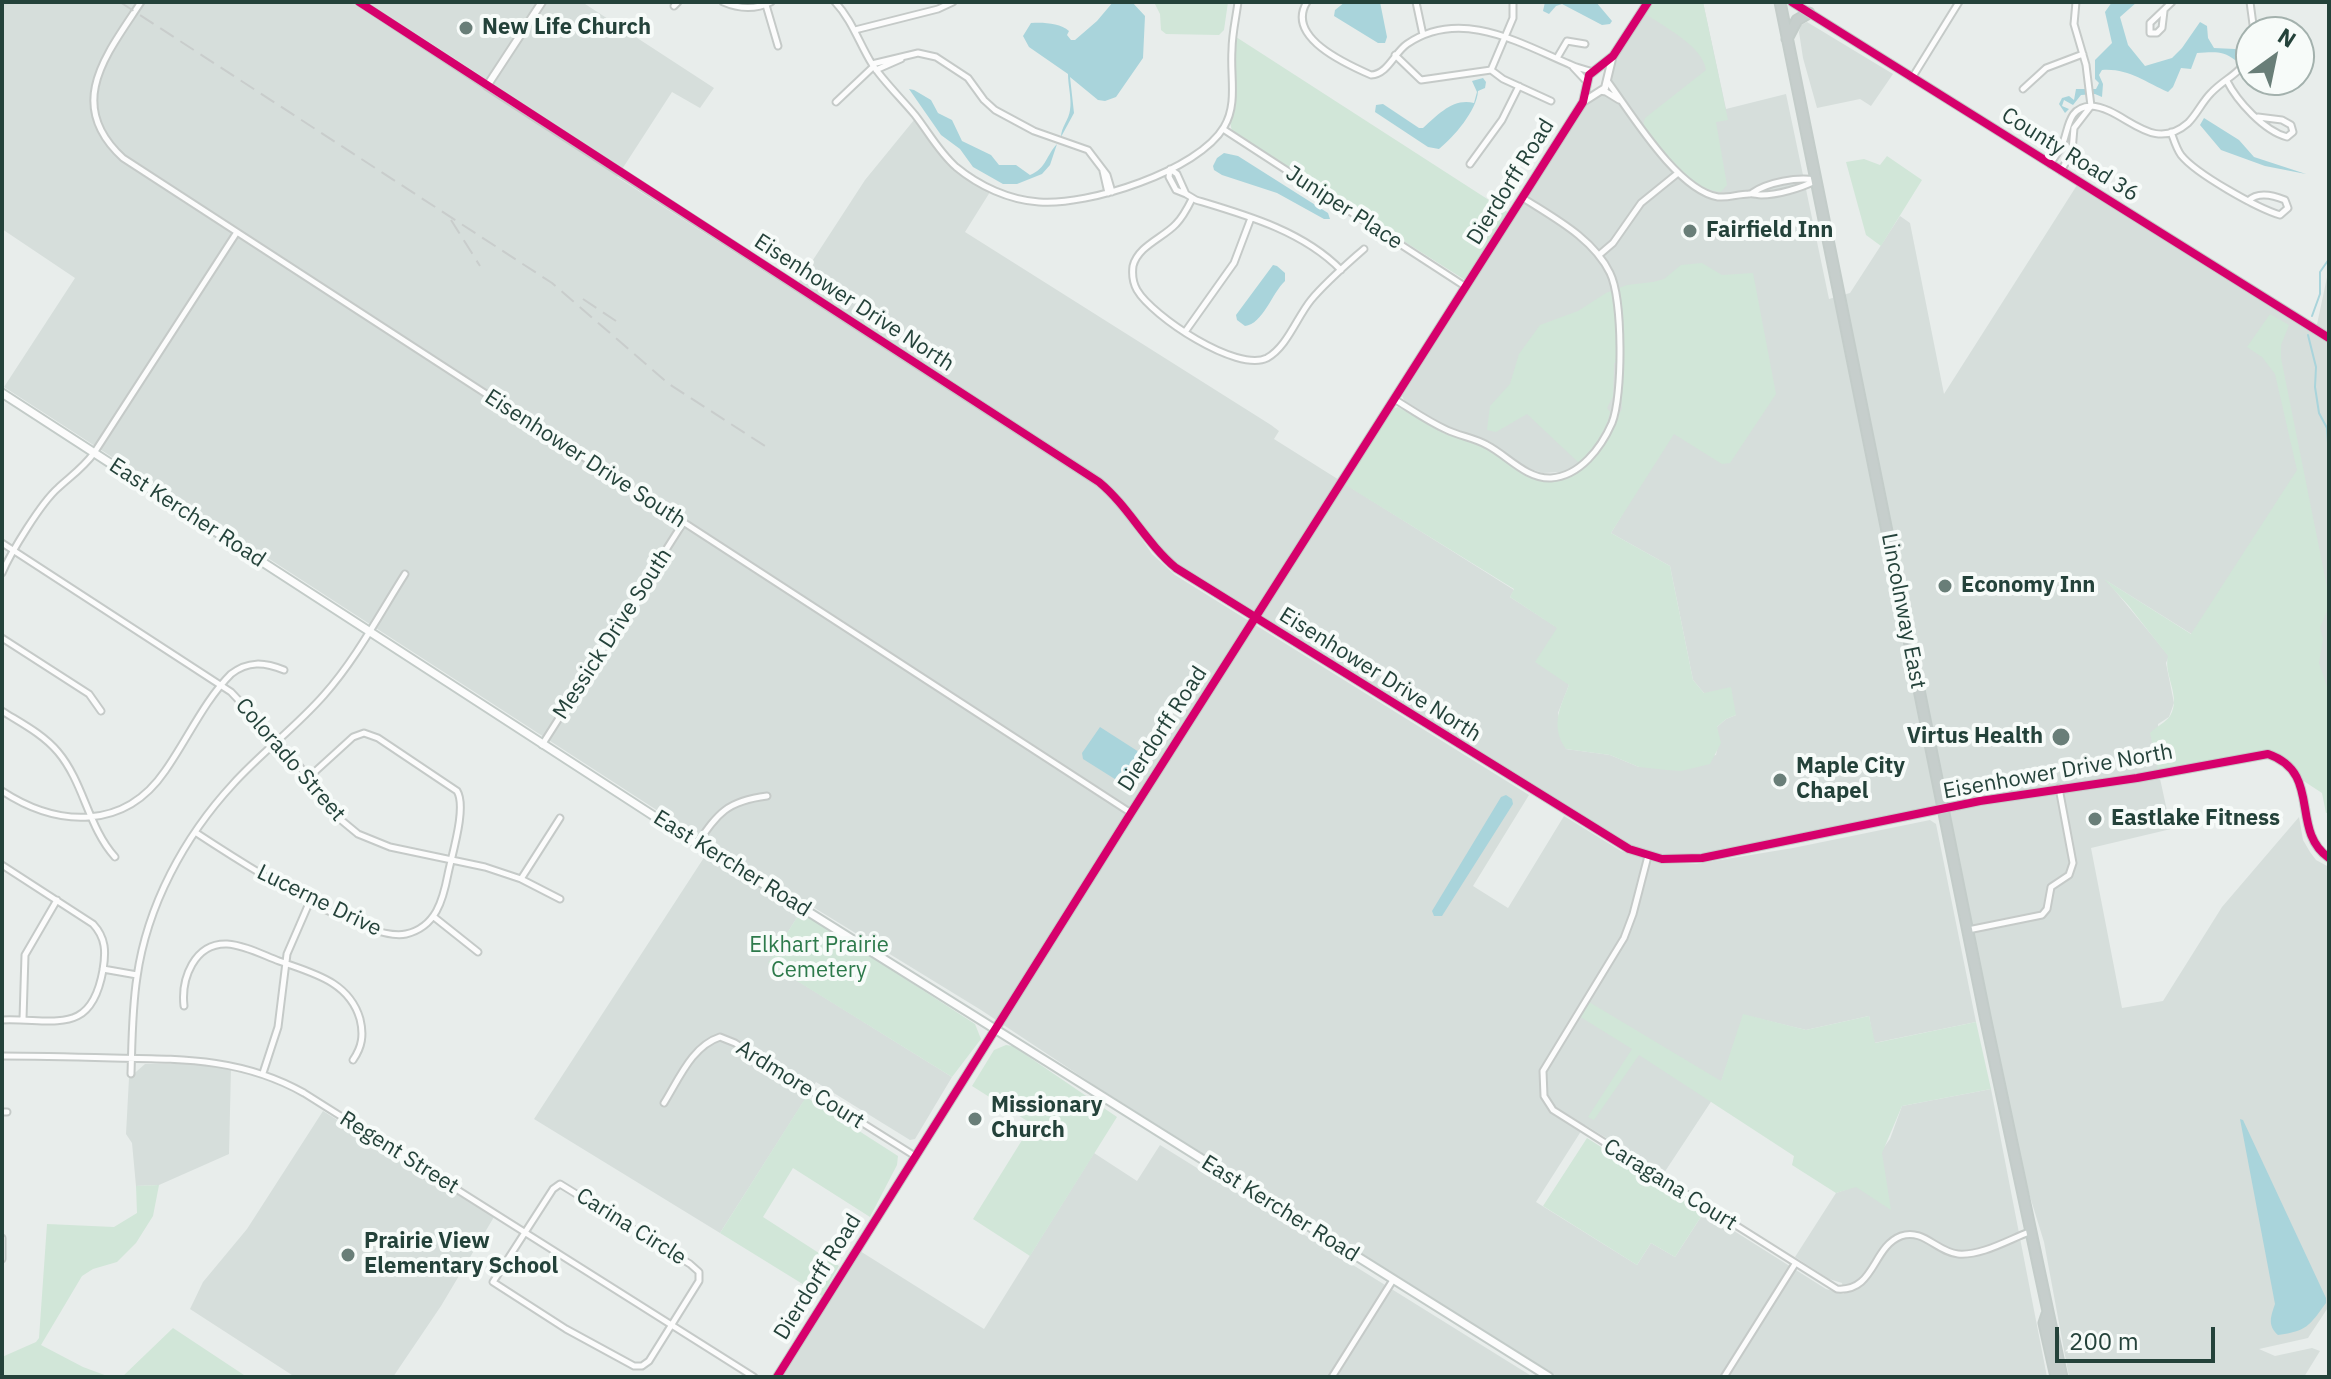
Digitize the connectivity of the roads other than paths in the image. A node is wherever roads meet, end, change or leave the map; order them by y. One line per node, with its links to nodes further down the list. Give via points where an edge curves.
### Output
1 (141, 2): 62 (street, Eisenhower Drive South, via 99,69 93,107 100,128 111,147 135,167)
2 (359, 2): 39 (street, Eisenhower Drive North)
3 (542, 2): 39 (street)
4 (723, 2): 17 (street, via 744,8)
5 (835, 2): 20 (street)
6 (953, 2): 20 (street)
7 (1238, 2): 49 (street, via 1232,103)
8 (1307, 2): 27 (street, via 1304,28 1330,52 1371,75 1383,71)
9 (1416, 2): 21 (street)
10 (1513, 2): 22 (street)
11 (1648, 2): 28 (street, Dierdorff Road)
12 (1780, 2): 23 (highway, Lincolnway East)
13 (1792, 2): 19 (street, County Road 36)
14 (1959, 2): 35 (street)
15 (2076, 2): 26 (street, via 2074,24)
16 (2172, 2): 18 (street)
17 (768, 4): 25 (street)
18 (2164, 11): 18 (street, via 2150,23 2150,33 2162,28)
19 (1809, 13): 23 (highway, via 1797,20); 35 (street, County Road 36)
20 (855, 30): 31 (street)
21 (1423, 35): 22 (street, via 1467,28); 27 (street)
22 (1506, 36): 29 (street); 32 (street)
23 (1787, 39): 56 (highway, Lincolnway East)
24 (1585, 44): 29 (street, via 1567,41)
25 (778, 46)
26 (2083, 54): 41 (street, via 2046,68); 47 (street)
27 (1395, 55): 32 (street, via 1421,80)
28 (1613, 56): 33 (street, Dierdorff Road); 36 (street, Dierdorff Road)
29 (1557, 58): 30 (street)
30 (1572, 66): 33 (street); 38 (street)
31 (874, 67): 45 (street); 57 (street, via 948,158 984,186 1041,202); 57 (street, via 911,55 942,61 968,78 995,110 1024,127 1088,150 1103,170)
32 (1491, 70): 40 (street)
33 (1593, 72): 36 (street); 38 (street, Dierdorff Road)
34 (2235, 74): 37 (street)
35 (1912, 78): 52 (street, County Road 36)
36 (1607, 80): 42 (street, Dierdorff Road); 43 (street)
37 (2227, 81): 48 (street); 50 (street, via 2208,95 2188,122)
38 (1587, 83): 42 (street); 46 (street, Dierdorff Road)
39 (487, 86): 77 (street, Eisenhower Drive North, via 1099,482 1164,558)
40 (1519, 86): 44 (street); 51 (street)
41 (2023, 89)
42 (1599, 92): 43 (street); 46 (street, Dierdorff Road)
43 (1619, 100): 55 (street)
44 (1551, 101)
45 (836, 102)
46 (1583, 102): 58 (street, Dierdorff Road)
47 (2091, 106): 50 (street, via 2144,131); 52 (street, via 2072,116); 54 (street, via 2078,121)
48 (2258, 117): 48 (street, via 2279,134 2287,137 2293,132 2282,120)
49 (1223, 129): 53 (street); 66 (street, Juniper Place)
50 (2171, 132): 60 (street, via 2186,160)
51 (1470, 164)
52 (2050, 164): 54 (street, County Road 36)
53 (1170, 169): 57 (street); 59 (street, via 1176,190)
54 (2061, 171): 68 (street, County Road 36)
55 (1678, 173): 56 (street, via 1719,197 1760,195); 64 (street, via 1641,203)
56 (1816, 180): 90 (highway, Lincolnway East)
57 (1110, 193)
58 (1523, 198): 64 (street); 66 (street, Dierdorff Road)
59 (1192, 199): 61 (street); 67 (street, via 1178,222 1140,253 1133,274 1142,297)
60 (2248, 201): 60 (street, via 2280,215 2288,208 2283,199 2266,195)
61 (1251, 218): 65 (street, via 1305,242); 67 (street, via 1234,263)
62 (237, 232): 71 (street); 72 (street, Eisenhower Drive South)
63 (1364, 249): 65 (street)
64 (1599, 255): 70 (street, via 1620,305 1616,408 1604,438 1574,472 1537,476)
65 (1341, 270): 67 (street, via 1306,306 1279,348 1263,360 1237,358)
66 (1466, 287): 70 (street, Dierdorff Road)
67 (1185, 332)
68 (2328, 337)
69 (2, 393): 71 (main road, East Kercher Road)
70 (1394, 399): 77 (street, Dierdorff Road)
71 (94, 453): 74 (street, via 46,502); 78 (main road, East Kercher Road)
72 (683, 523): 85 (street, Messick Drive South); 91 (street, Eisenhower Drive South)
73 (2, 543): 74 (street, Colorado Street)
74 (15, 551): 75 (street); 81 (street, Colorado Street)
75 (2, 573)
76 (405, 574): 78 (street)
77 (1255, 619): 91 (street, Dierdorff Road); 96 (street, Eisenhower Drive North, via 1615,842)
78 (368, 632): 84 (street, via 324,695); 85 (main road, East Kercher Road)
79 (2, 638): 83 (street, via 89,694)
80 (284, 670): 81 (street, via 247,665)
81 (221, 686): 84 (street, Colorado Street); 92 (street, via 159,780 127,805)
82 (2, 711): 92 (street, via 57,750)
83 (101, 711)
84 (278, 740): 86 (street, Colorado Street); 94 (street, via 230,786)
85 (542, 745): 95 (main road, East Kercher Road)
86 (308, 778): 98 (street, Colorado Street, via 335,815 358,834 390,847); 98 (street, via 353,737 375,736 460,796)
87 (2059, 788): 90 (street, Eisenhower Drive North); 99 (street, Eisenhower Drive North, via 2268,754 2292,766 2311,834); 106 (street, via 2073,863 2069,875 2051,887 2042,915)
88 (2, 791): 92 (street, via 49,815)
89 (767, 796): 95 (street, via 726,808)
90 (1943, 809): 96 (street, Eisenhower Drive North, via 1702,858); 106 (highway, Lincolnway East)
91 (1131, 813): 114 (street, Dierdorff Road)
92 (91, 817): 97 (street)
93 (560, 818): 101 (street)
94 (195, 832): 104 (street, Lucerne Drive); 110 (street, via 161,896)
95 (697, 844): 114 (main road, East Kercher Road)
96 (1648, 856): 126 (street, Caragana Court, via 1629,928 1548,1059 1544,1096 1560,1116)
97 (115, 857)
98 (451, 858): 101 (street, Colorado Street); 105 (street)
99 (2329, 858)
100 (3, 867): 103 (street)
101 (521, 879): 102 (street, Colorado Street)
102 (560, 899)
103 (57, 900): 109 (street, via 99,930 105,945); 112 (street, via 25,955)
104 (310, 901): 105 (street, Lucerne Drive, via 390,935 412,932); 108 (street)
105 (434, 917): 107 (street)
106 (1967, 931): 123 (highway, Lincolnway East)
107 (478, 952)
108 (285, 963): 111 (street, via 231,945 212,947 191,966 182,991); 117 (street, via 332,982 350,998 362,1028); 118 (street, via 278,1027)
109 (103, 969): 110 (street); 112 (street, via 87,1012 66,1021)
110 (137, 975): 116 (street)
111 (184, 1006)
112 (23, 1019): 113 (street)
113 (2, 1020)
114 (995, 1029): 121 (street, Dierdorff Road); 127 (main road, East Kercher Road)
115 (2, 1056): 116 (street, Regent Street)
116 (131, 1058): 118 (street, Regent Street, via 209,1062); 119 (street)
117 (353, 1060)
118 (263, 1073): 122 (street, Regent Street, via 304,1093)
119 (131, 1074)
120 (664, 1103): 121 (street, Ardmore Court, via 697,1051 720,1037)
121 (915, 1156): 131 (street, Dierdorff Road)
122 (525, 1232): 129 (street, Regent Street); 129 (street, via 493,1282 529,1305 636,1367 649,1361); 129 (street, Carina Circle, via 560,1184 690,1264 699,1272 699,1281)
123 (2029, 1232): 126 (street, Caragana Court, via 1962,1254 1917,1235 1900,1236 1866,1278 1848,1289 1832,1287); 128 (highway, Lincolnway East)
124 (2, 1238): 125 (street)
125 (2, 1259)
126 (1795, 1264): 134 (street)
127 (1393, 1280): 132 (street); 133 (main road, East Kercher Road)
128 (2047, 1314): 135 (highway, Lincolnway East, via 2044,1323); 136 (highway, Lincolnway East)
129 (672, 1325): 130 (street, Regent Street)
130 (754, 1377)
131 (777, 1377)
132 (1332, 1377)
133 (1549, 1377)
134 (1724, 1377)
135 (2056, 1377)
136 (2062, 1377)

